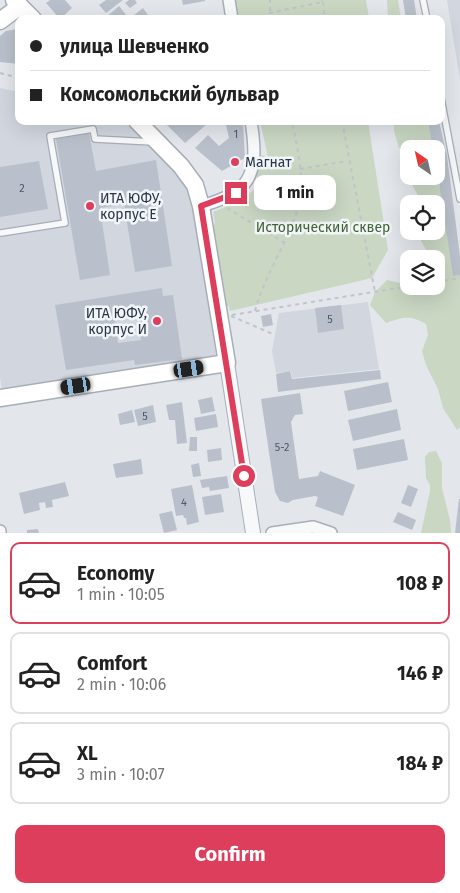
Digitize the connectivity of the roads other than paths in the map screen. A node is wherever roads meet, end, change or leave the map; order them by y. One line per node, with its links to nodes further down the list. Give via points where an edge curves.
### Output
1 (229, 0): 5 (street)
2 (423, 0): 6 (lane)
3 (20, 2): 4 (main road); 7 (main road)
4 (31, 15)
5 (231, 15)
6 (425, 15)
7 (0, 21)
8 (445, 119): 12 (lane)
9 (141, 125): 11 (main road)
10 (252, 125): 13 (street, via 255,152 250,179 236,193)
11 (158, 143): 13 (main road, via 181,166); 14 (lane, via 95,139 93,129 50,136 65,223)
12 (460, 199)
13 (209, 204): 15 (main road, via 225,316)
14 (1, 233)
15 (227, 363): 16 (main road); 17 (street)
16 (0, 398)
17 (253, 533)
18 (272, 533): 19 (street, via 313,527)
19 (331, 533)

